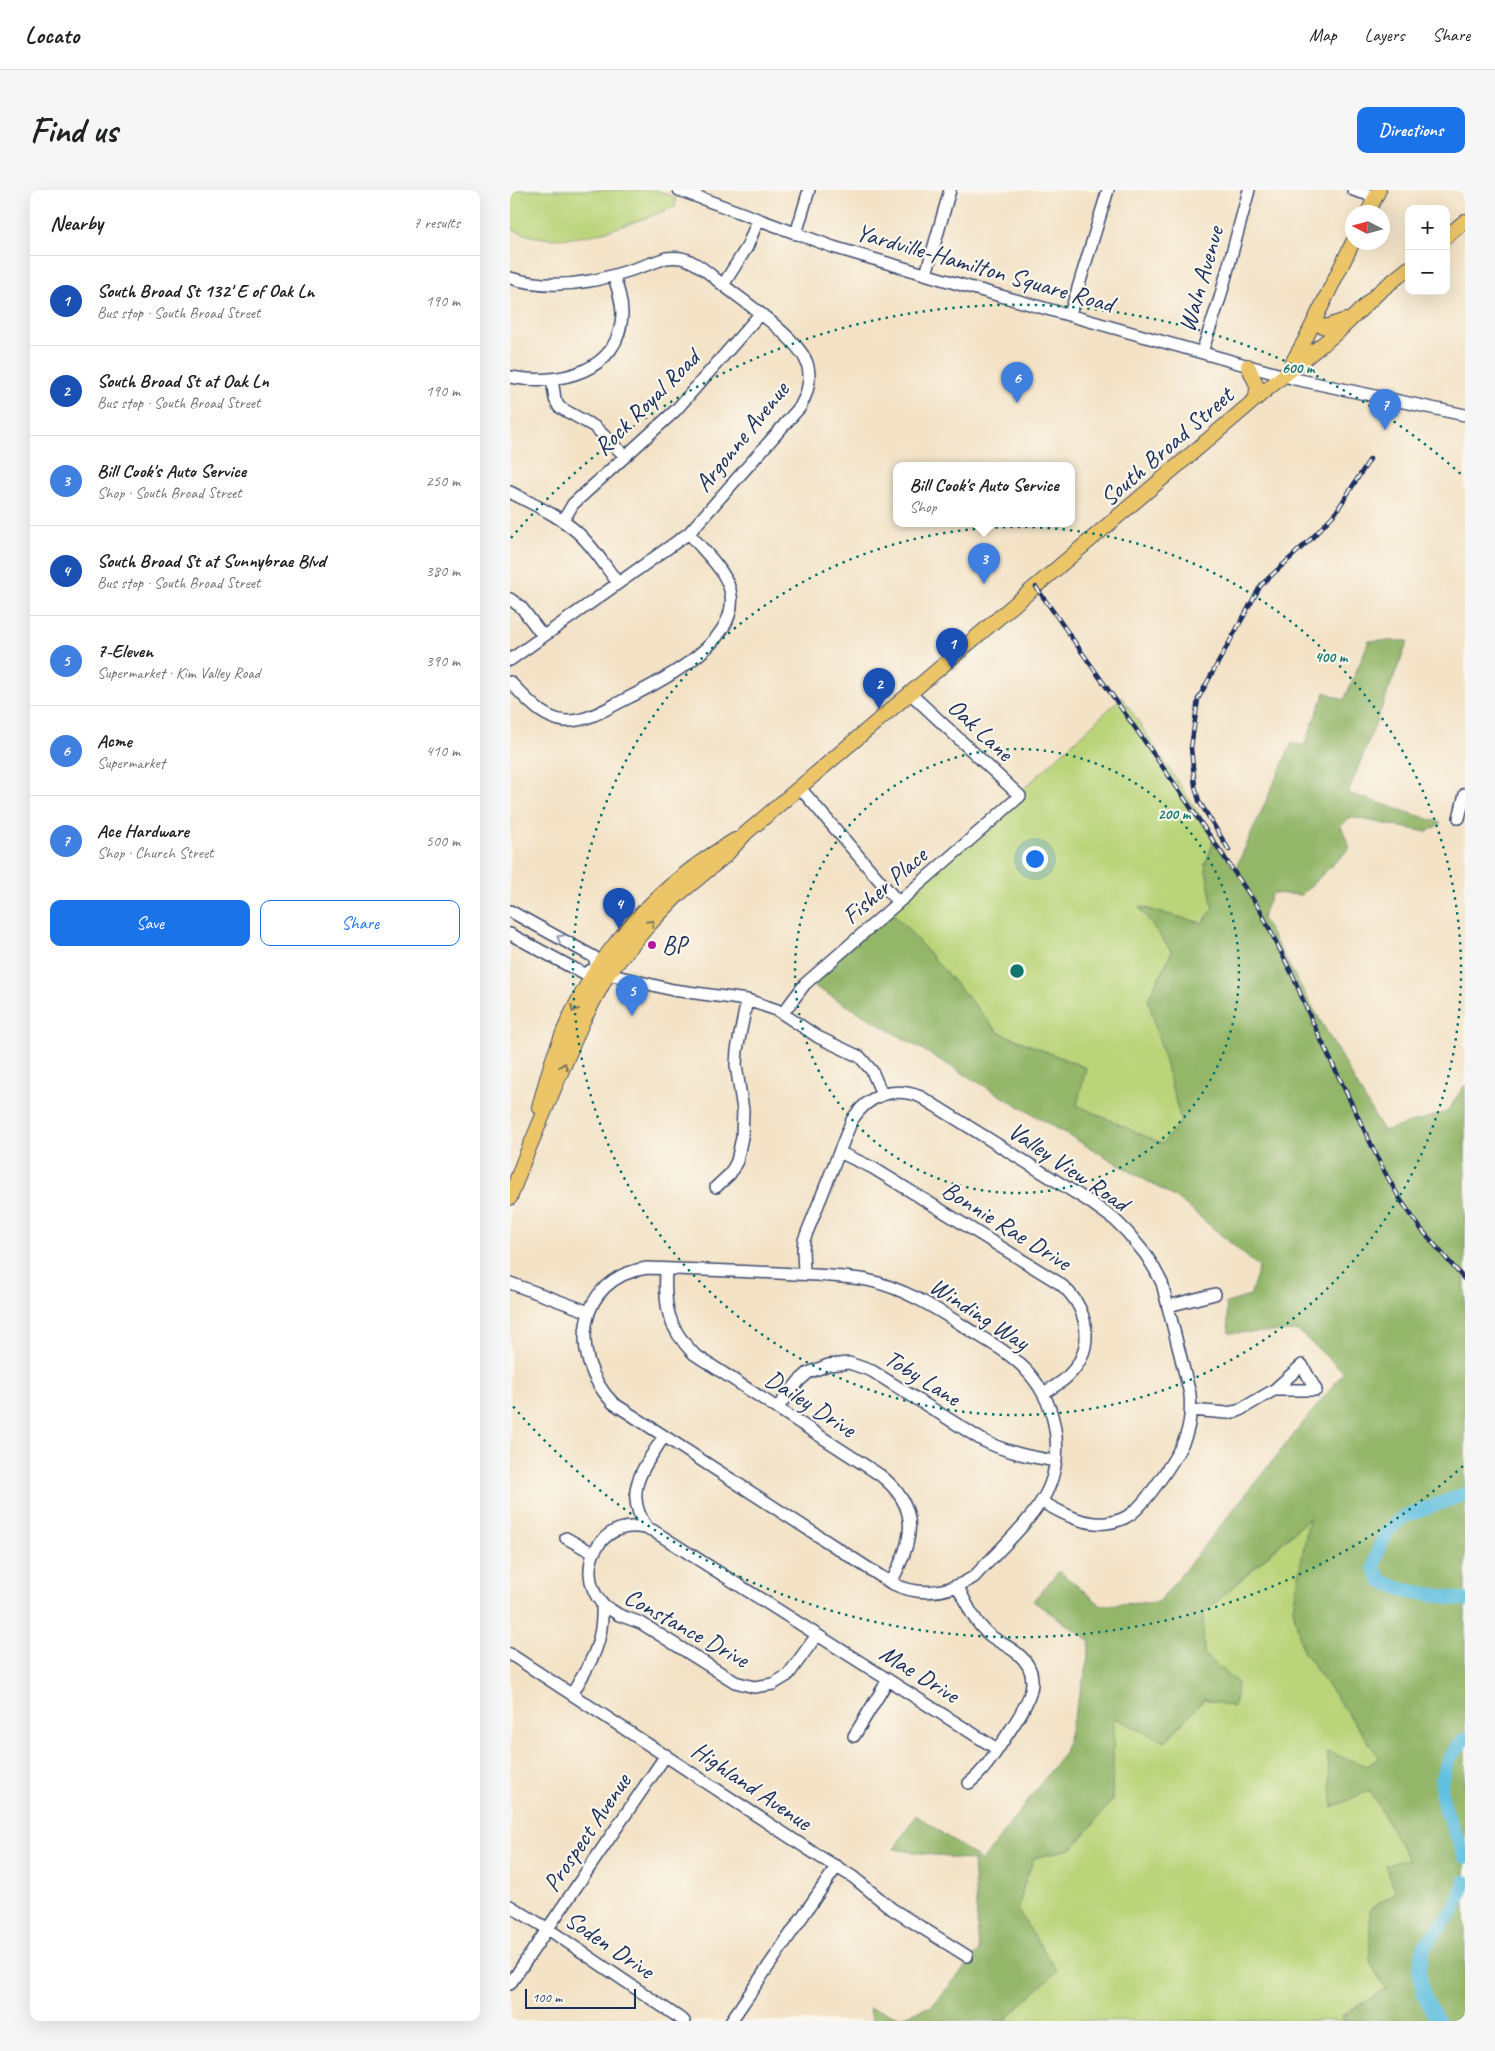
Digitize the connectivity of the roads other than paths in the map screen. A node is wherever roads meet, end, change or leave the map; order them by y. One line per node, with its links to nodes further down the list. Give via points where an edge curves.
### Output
1 (679, 190): 9 (street, Yardville-Hamilton Square Road)
2 (809, 190): 12 (street)
3 (950, 190): 15 (street)
4 (1108, 190): 20 (street)
5 (1249, 190): 23 (street, Waln Avenue)
6 (1353, 190): 7 (street)
7 (1377, 193): 8 (main road)
8 (1371, 205)
9 (758, 220): 12 (street, Yardville-Hamilton Square Road); 18 (street, via 747,247)
10 (1465, 221): 11 (main road)
11 (1450, 233)
12 (796, 234): 15 (street, Yardville-Hamilton Square Road)
13 (1349, 250): 22 (main road)
14 (1405, 271): 21 (main road, South Broad Street)
15 (926, 274): 20 (street, Yardville-Hamilton Square Road)
16 (614, 276): 17 (street, Argonne Avenue, via 568,285 534,284); 18 (street, Argonne Avenue, via 666,258 675,258 691,261); 27 (street, via 622,316 612,346 589,369)
17 (510, 278)
18 (723, 285): 19 (street, Argonne Avenue)
19 (760, 314): 30 (street, Rock Royal Road, via 676,410); 33 (street, Argonne Avenue, via 802,354 809,371 808,392 800,407)
20 (1070, 314): 23 (street, Yardville-Hamilton Square Road)
21 (1353, 318): 22 (main road, via 1326,328); 25 (main road, South Broad Street)
22 (1314, 323): 25 (main road)
23 (1202, 352): 24 (street, Yardville-Hamilton Square Road)
24 (1248, 366): 25 (street, Yardville-Hamilton Square Road); 28 (main road, via 1257,386)
25 (1283, 376): 28 (main road, South Broad Street); 29 (street, Yardville-Hamilton Square Road)
26 (510, 377): 27 (street)
27 (552, 379): 30 (street, via 559,408 595,427)
28 (1256, 399): 39 (main road, South Broad Street)
29 (1465, 415)
30 (626, 456): 32 (street, Rock Royal Road, via 573,504)
31 (510, 492): 32 (street)
32 (563, 521): 34 (street, via 587,542)
33 (689, 533): 34 (street, Argonne Avenue); 38 (street, via 727,580 731,597 725,623 690,662 662,682 591,716 573,721 545,715)
34 (618, 583): 36 (street, Argonne Avenue)
35 (510, 599): 36 (street, via 521,607)
36 (543, 636): 37 (street, Argonne Avenue)
37 (510, 660)
38 (510, 682)
39 (911, 694): 40 (main road, South Broad Street); 42 (street, Oak Lane)
40 (800, 788): 44 (main road, South Broad Street, via 746,833 720,848); 47 (street)
41 (1465, 794): 43 (street)
42 (1020, 796): 47 (street, Fisher Place)
43 (1459, 818)
44 (688, 879): 45 (main road, South Broad Street); 46 (main road, South Broad Street)
45 (664, 891): 46 (main road); 50 (main road, South Broad Street, via 636,918)
46 (678, 895): 50 (main road, South Broad Street, one-way to 46)
47 (898, 902): 52 (street, Fisher Place, via 805,984)
48 (510, 911): 50 (street, one-way to 48, via 594,957)
49 (510, 934): 50 (street, via 584,974)
50 (603, 970): 51 (street, via 673,990); 56 (main road, South Broad Street, via 570,1015)
51 (747, 1000): 52 (street); 55 (street, via 736,1065 743,1110 742,1137 730,1174)
52 (783, 1013): 53 (street, via 818,1037 860,1057 872,1071)
53 (882, 1094): 54 (street, via 857,1111); 61 (street, Valley View Road, via 902,1092 921,1097 1099,1208 1128,1233 1146,1255 1162,1284)
54 (839, 1152): 58 (street, via 804,1240); 64 (street, Bonnie Rae Drive, via 873,1168 1059,1283 1075,1298 1086,1326 1086,1342 1081,1357 1070,1375)
55 (716, 1187)
56 (510, 1198)
57 (666, 1269): 58 (street, Winding Way); 62 (street, Winding Way, via 638,1269 618,1277 600,1292); 65 (street, Dailey Drive, via 668,1312 684,1344 694,1354)
58 (804, 1274): 64 (street, Winding Way, via 866,1280 921,1300 1012,1357 1033,1377)
59 (510, 1283): 62 (street)
60 (1215, 1294): 61 (street)
61 (1168, 1306): 66 (street, Valley View Road, via 1188,1381)
62 (589, 1312): 67 (street, Winding Way, via 585,1350 596,1383 613,1402)
63 (1274, 1390): 66 (street, via 1238,1411)
64 (1043, 1393): 68 (street, Winding Way, via 1056,1430)
65 (778, 1408): 68 (street, Toby Lane, via 808,1373 828,1365 849,1363 872,1371 982,1440 1030,1457); 73 (street, Dailey Drive, via 880,1475 897,1491 907,1512 909,1538 905,1556)
66 (1191, 1410): 69 (street, Valley View Road, via 1187,1433 1175,1458 1140,1506 1125,1518 1106,1523 1083,1521)
67 (664, 1436): 70 (street, via 637,1484 636,1503); 73 (street, Winding Way)
68 (1056, 1461): 69 (street, Winding Way)
69 (1042, 1502): 74 (street, Winding Way, via 974,1577)
70 (648, 1529): 72 (street, via 620,1529 604,1538); 76 (street, Mae Drive)
71 (566, 1538): 72 (street)
72 (593, 1553): 75 (street, via 589,1579)
73 (891, 1583): 74 (street, Winding Way, via 924,1593)
74 (958, 1587): 81 (street, via 977,1622 1018,1654 1031,1675 1028,1702)
75 (602, 1604): 76 (street, Constance Drive, via 641,1623 735,1682 754,1687 773,1684 788,1675); 79 (street, via 599,1644)
76 (816, 1635): 78 (street, Mae Drive)
77 (510, 1654): 79 (street, Highland Avenue)
78 (888, 1680): 80 (street); 81 (street, Mae Drive)
79 (572, 1694): 82 (street, Highland Avenue)
80 (854, 1736)
81 (997, 1749): 83 (street)
82 (666, 1755): 84 (street, Highland Avenue); 86 (street, Prospect Avenue)
83 (969, 1783)
84 (837, 1866): 87 (street, Highland Avenue, via 892,1909); 90 (street)
85 (510, 1906): 86 (street, Soden Drive)
86 (548, 1929): 88 (street, Prospect Avenue); 89 (street, Soden Drive)
87 (967, 1956)
88 (510, 1984)
89 (684, 2021)
90 (731, 2021)

